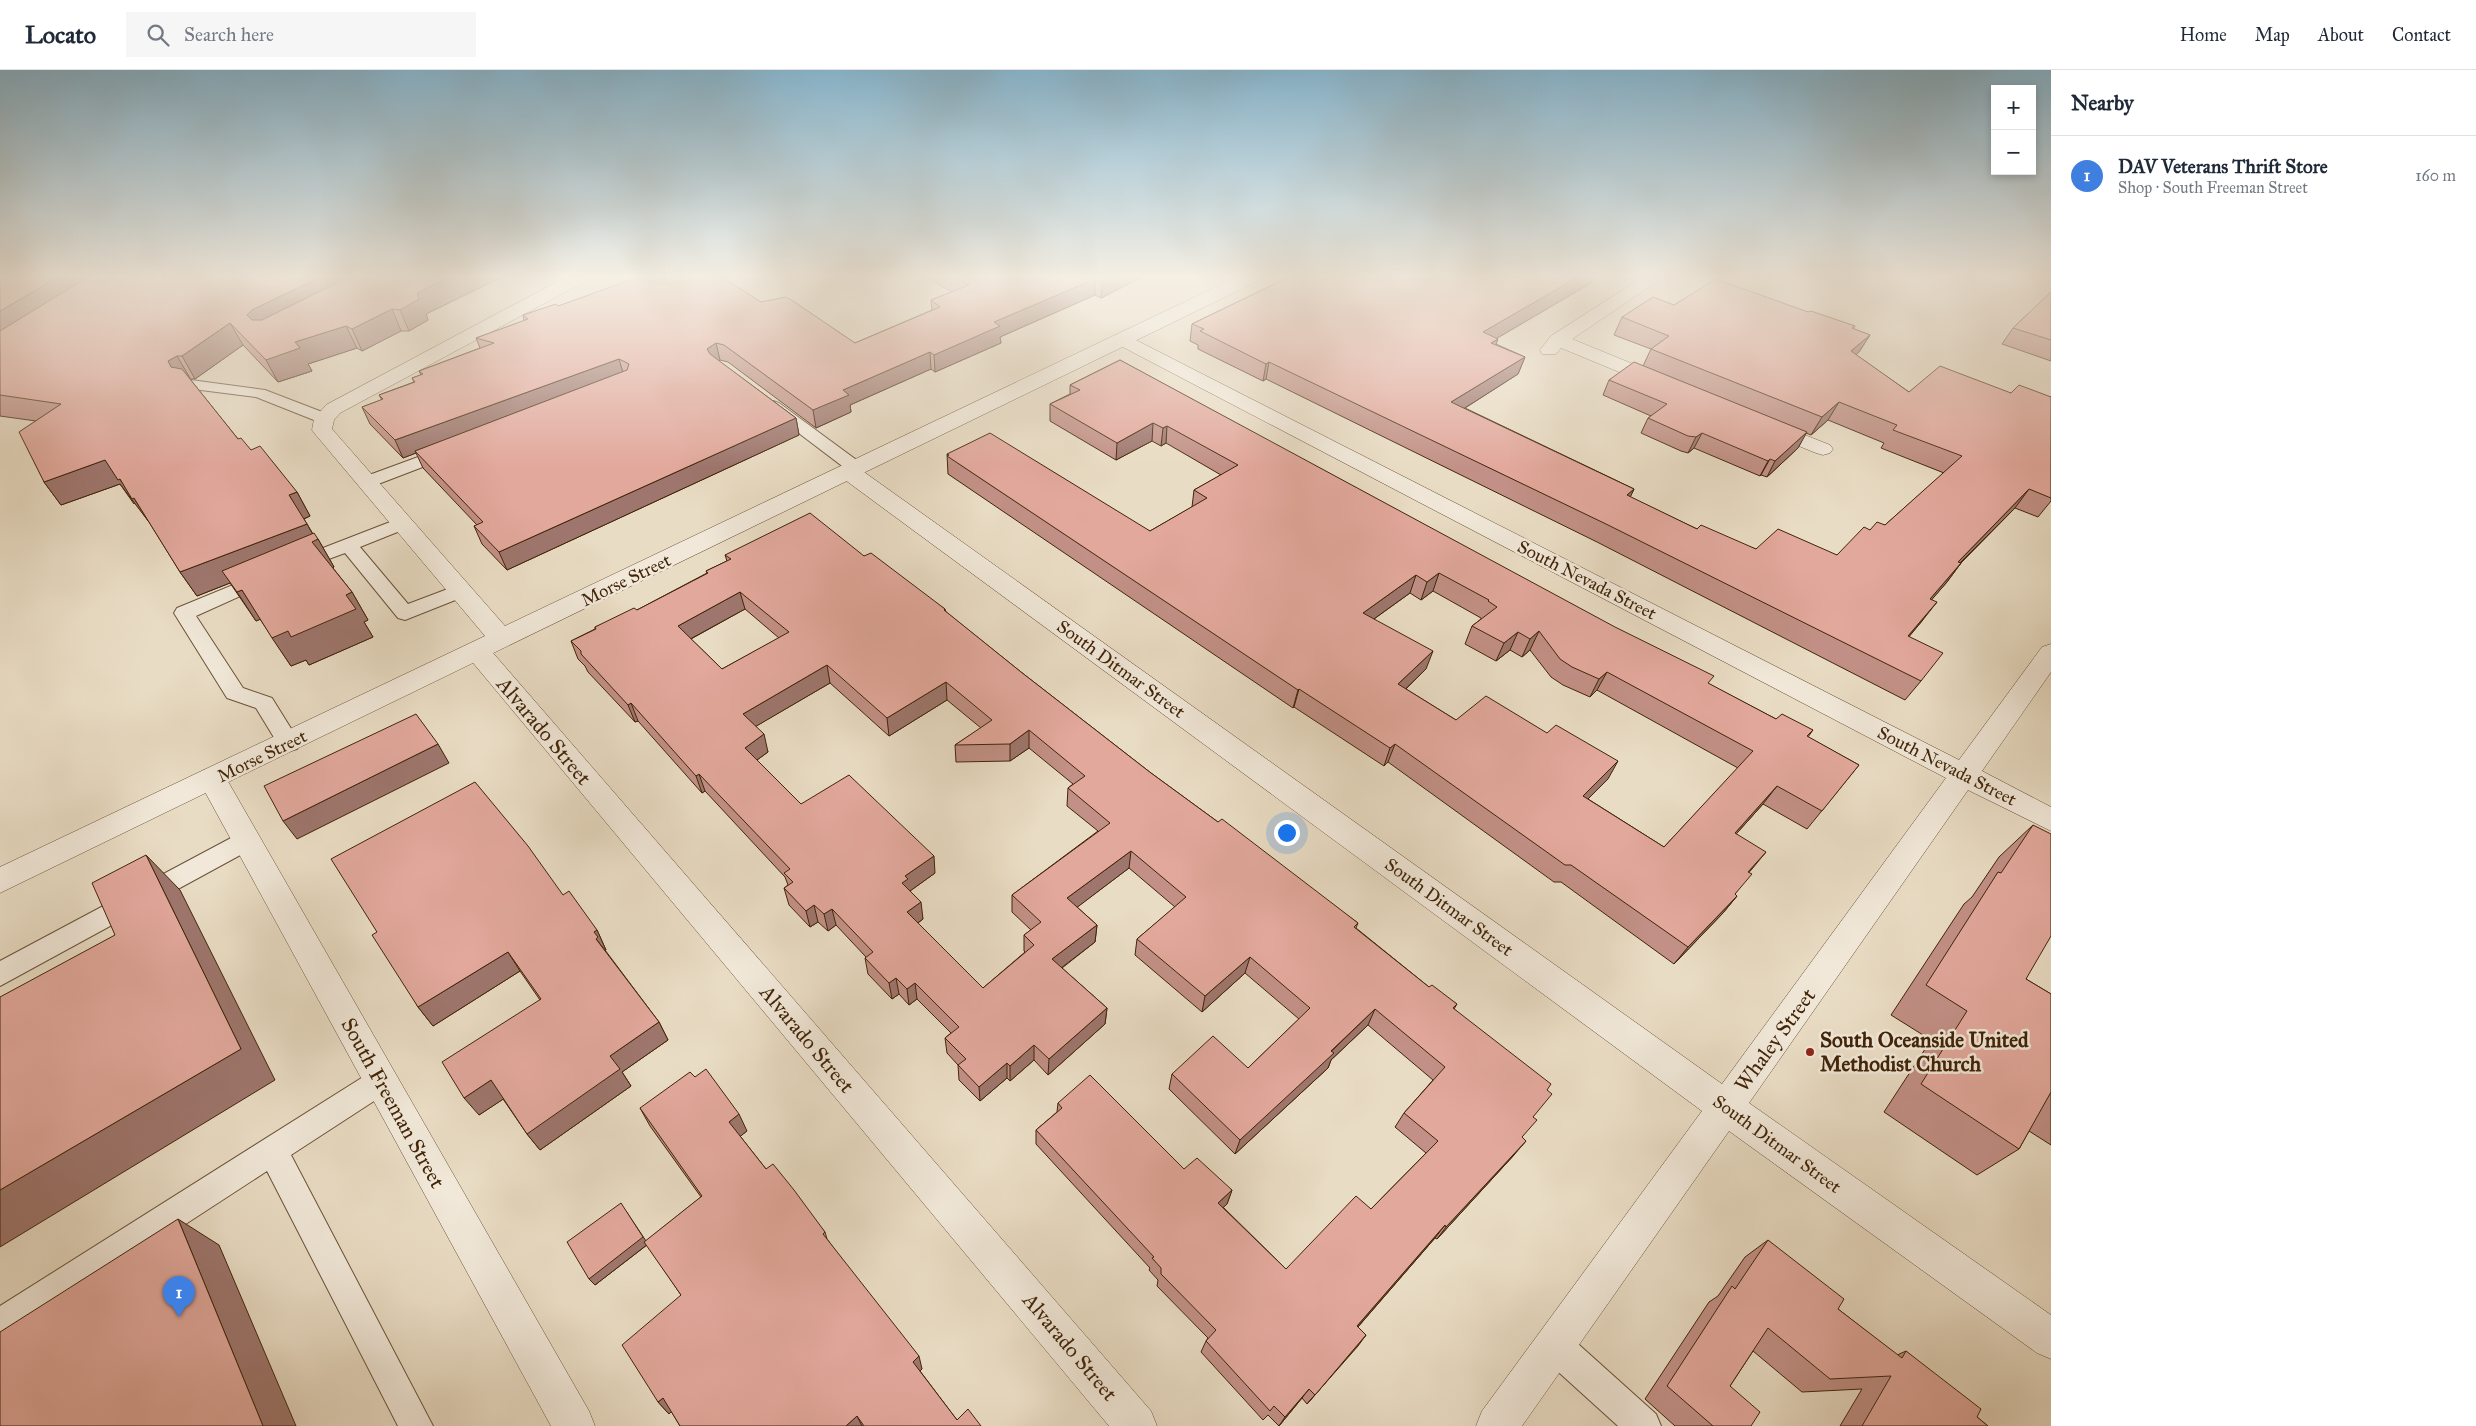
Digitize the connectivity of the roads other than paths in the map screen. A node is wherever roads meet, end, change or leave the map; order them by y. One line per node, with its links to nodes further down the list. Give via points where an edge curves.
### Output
1 (463, 340): 7 (street, via 333,409)
2 (1124, 340): 11 (street, Morse Street); 19 (street, South Nevada Street)
3 (1560, 340): 5 (street, via 1553,345)
4 (191, 385): 7 (lane, via 259,393)
5 (1676, 388)
6 (761, 397): 11 (lane)
7 (324, 419): 12 (street, Alvarado Street, via 322,430)
8 (1750, 419): 10 (street)
9 (459, 447): 12 (lane)
10 (1823, 449)
11 (853, 470): 16 (street, Morse Street); 26 (street, South Ditmar Street)
12 (367, 482): 13 (street, Alvarado Street)
13 (403, 523): 14 (lane); 15 (street, Alvarado Street)
14 (349, 546): 15 (lane, via 405,613); 18 (lane, via 184,613 235,693 264,704)
15 (460, 590): 16 (street, Alvarado Street)
16 (490, 646): 18 (street, Morse Street); 33 (street, Alvarado Street)
17 (2051, 653): 19 (street, Whaley Street)
18 (289, 743): 20 (street, Morse Street)
19 (1964, 775): 21 (street, South Nevada Street); 26 (street, Whaley Street)
20 (212, 779): 22 (street, South Freeman Street); 23 (street, Morse Street)
21 (2051, 820)
22 (246, 840): 24 (lane); 25 (street, South Freeman Street)
23 (0, 881)
24 (0, 974)
25 (381, 1081): 27 (lane); 32 (street, South Freeman Street)
26 (1726, 1108): 29 (street, South Ditmar Street); 30 (street, Whaley Street)
27 (272, 1150): 28 (lane); 31 (lane)
28 (0, 1325)
29 (2051, 1339)
30 (1555, 1346): 34 (street, Whaley Street); 35 (lane)
31 (416, 1426)
32 (574, 1426)
33 (1136, 1426)
34 (1497, 1426)
35 (1644, 1426)

